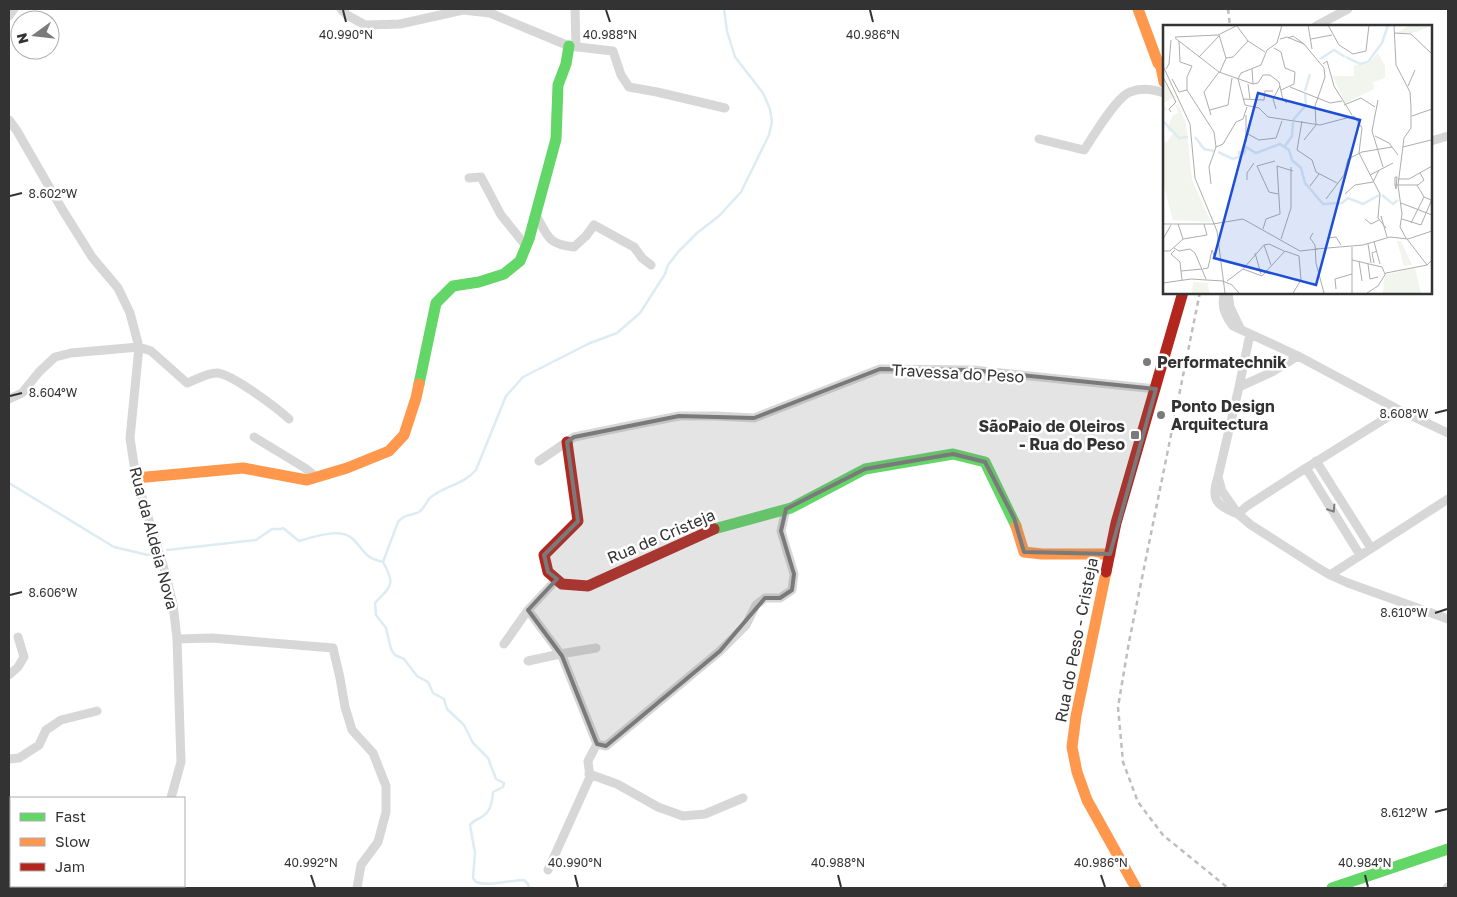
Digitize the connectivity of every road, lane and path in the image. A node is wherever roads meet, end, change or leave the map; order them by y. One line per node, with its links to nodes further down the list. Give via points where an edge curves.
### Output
1 (14, 9): 6 (street)
2 (341, 9): 8 (street, via 365,25 400,24 463,10 490,13)
3 (575, 9): 8 (street)
4 (1138, 9): 9 (main road)
5 (1348, 9): 7 (street)
6 (9, 16)
7 (1318, 25)
8 (572, 47): 13 (street, via 613,52 629,87); 19 (main road, via 558,85 556,139)
9 (1158, 63): 10 (main road); 11 (main road, via 1156,69)
10 (1163, 77)
11 (1163, 90)
12 (1163, 92): 16 (street, via 1152,88 1129,92 1116,103 1084,150)
13 (725, 108)
14 (9, 120): 25 (street, Rua da Aldeia Nova, via 92,257 118,288 130,313)
15 (1448, 136): 17 (street)
16 (1039, 139)
17 (1432, 141)
18 (469, 178): 20 (street, via 481,177 501,215)
19 (536, 215): 20 (main road); 21 (street, via 549,238 560,245 574,247 594,224 634,247)
20 (526, 246): 38 (main road, via 520,261 504,274 453,286 436,303 416,398 404,435 389,451)
21 (651, 265)
22 (1182, 294): 28 (main road, Rua do Peso - Cristeja)
23 (1227, 294): 24 (street, via 1240,328)
24 (1250, 334): 26 (street); 27 (street)
25 (139, 347): 29 (street, via 55,357 22,393); 31 (street, via 151,351 187,383 217,373 225,375); 39 (street, Rua da Aldeia Nova, via 130,438)
26 (1298, 356): 27 (street); 30 (street)
27 (1239, 387): 42 (street, via 1218,477 1222,491)
28 (1156, 389): 34 (street, Travessa do Peso, via 974,370 880,369 754,418 679,416 574,437); 44 (main road, Rua do Peso - Cristeja, via 1116,523)
29 (9, 399)
30 (1399, 410): 32 (street); 36 (street)
31 (289, 419)
32 (1448, 433)
33 (254, 437): 38 (street)
34 (567, 442): 35 (street, Travessa do Peso); 48 (main road, via 578,522 544,555 548,572)
35 (539, 461)
36 (1316, 461): 37 (street); 43 (street)
37 (1306, 468): 42 (street); 45 (street, one-way to 45)
38 (316, 477): 39 (main road, via 307,480 243,468)
39 (136, 478): 53 (street, Rua da Aldeia Nova, via 165,572)
40 (1448, 499): 43 (street)
41 (786, 509): 44 (main road, Rua de Cristeja, via 865,468 954,454 985,462 1014,518 1024,552); 48 (main road, Rua de Cristeja, via 710,530 588,586 562,584); 60 (street, via 781,530 794,574 792,590 780,598 765,598 756,605 746,625 720,651 606,746)
42 (1238, 514): 47 (street)
43 (1371, 548): 45 (street)
44 (1110, 554): 69 (main road, Rua do Peso - Cristeja, via 1072,747 1087,800)
45 (1360, 555): 46 (street)
46 (1347, 564): 47 (street); 49 (street)
47 (1330, 575): 49 (street)
48 (557, 579): 50 (street)
49 (1348, 583): 51 (street)
50 (528, 610): 54 (street); 56 (street)
51 (1448, 619)
52 (18, 637): 58 (street, via 24,657)
53 (177, 639): 63 (street, Rua da Aldeia Nova, via 180,762); 68 (street, via 212,638 333,648 352,730 373,753 386,786 386,812 378,842 361,865)
54 (504, 644)
55 (596, 648): 56 (street)
56 (560, 654): 57 (street); 60 (street)
57 (528, 660)
58 (9, 674)
59 (97, 711): 61 (street, via 61,720 46,730 39,746 18,758)
60 (597, 744): 62 (street, via 588,761)
61 (9, 759)
62 (590, 774): 64 (street, via 683,816 705,814); 67 (street)
63 (171, 797)
64 (743, 798)
65 (1448, 848): 70 (main road)
66 (1448, 860): 71 (main road)
67 (548, 870)
68 (357, 888)
69 (1136, 888)
70 (1332, 888)
71 (1361, 888)

